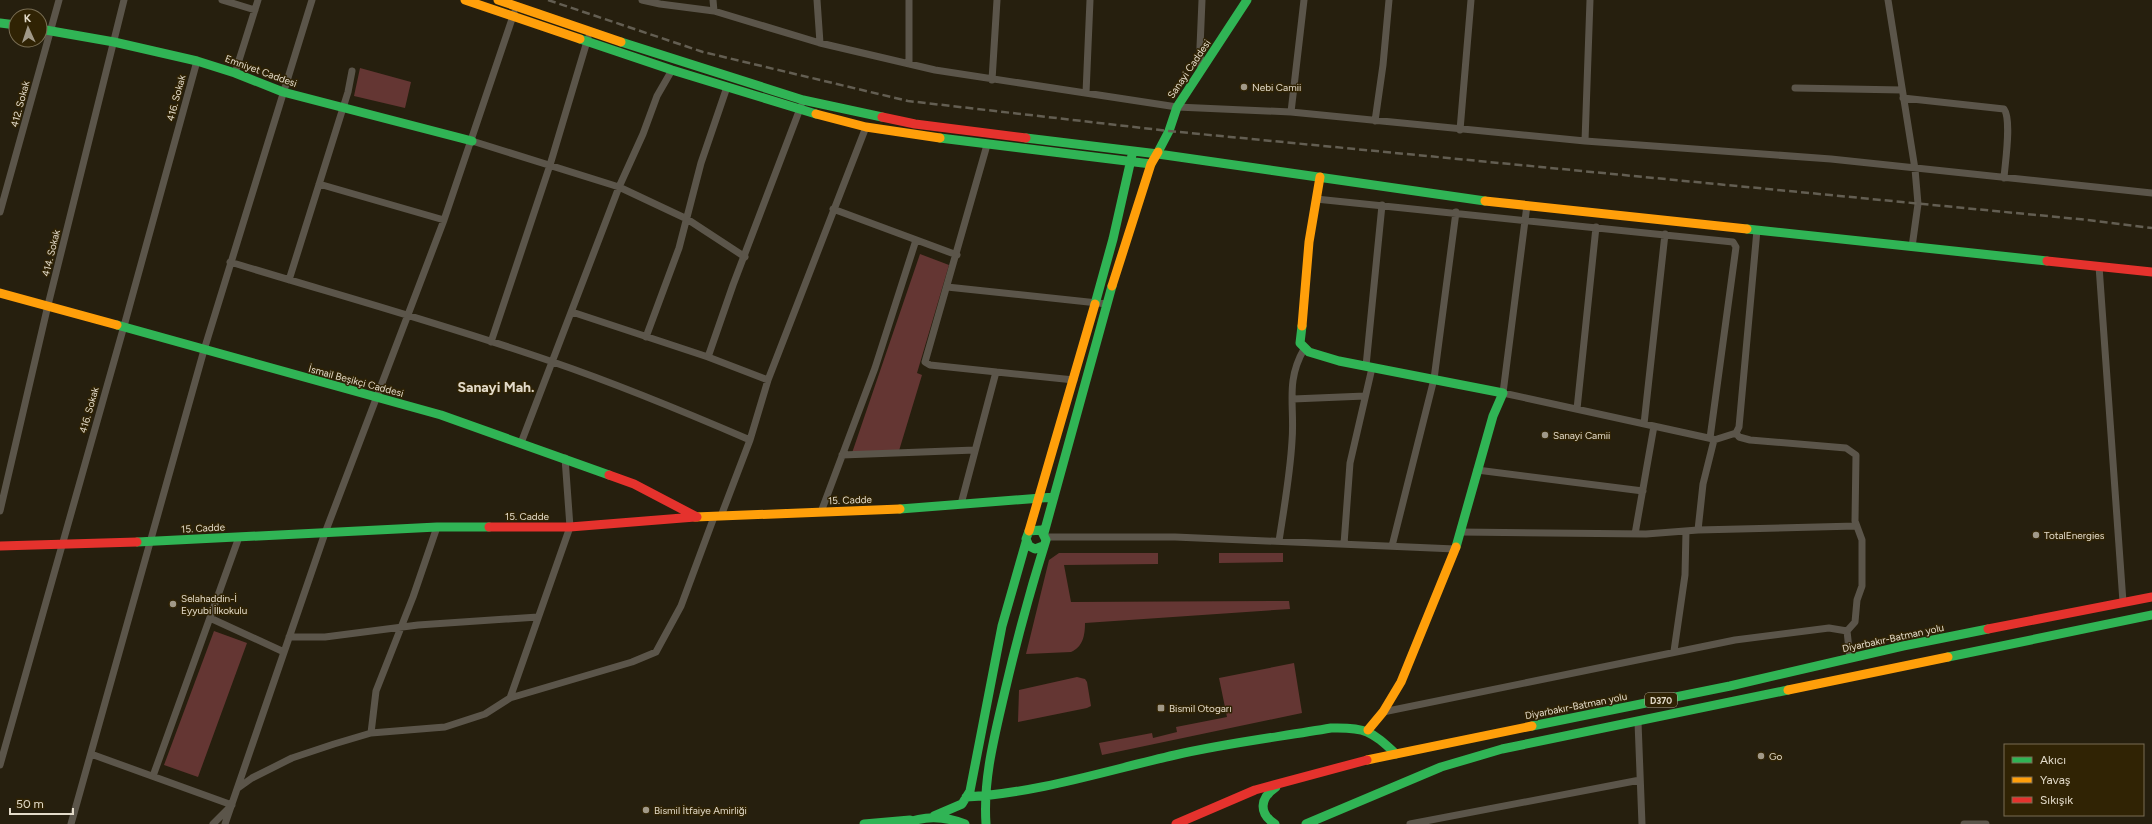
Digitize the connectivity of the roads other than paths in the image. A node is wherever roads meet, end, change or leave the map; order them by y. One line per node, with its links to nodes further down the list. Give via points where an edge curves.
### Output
1 (59, 0): 25 (street, 412. Sokak)
2 (124, 0): 28 (street, 414. Sokak)
3 (222, 0): 22 (street)
4 (258, 0): 22 (street)
5 (312, 0): 40 (street)
6 (466, 0): 24 (main road)
7 (498, 0): 21 (main road)
8 (642, 0): 23 (street)
9 (713, 0): 23 (street)
10 (817, 0): 29 (street)
11 (909, 0): 31 (street)
12 (997, 0): 36 (street)
13 (1090, 0): 41 (street)
14 (1202, 0): 35 (street)
15 (1247, 0): 35 (main road, Sanayi Caddesi)
16 (1304, 0): 47 (street)
17 (1389, 0): 48 (street, via 1384,65)
18 (1471, 0): 50 (street)
19 (1590, 0): 52 (street)
20 (1888, 0): 39 (street)
21 (517, 6): 24 (street); 26 (main road)
22 (254, 10): 34 (street)
23 (714, 11): 29 (street)
24 (513, 17): 27 (main road); 51 (street)
25 (50, 31): 28 (main road, Emniyet Caddesi); 69 (street, 412. Sokak)
26 (589, 32): 27 (street); 43 (main road)
27 (588, 41): 32 (main road); 58 (street)
28 (114, 42): 30 (main road, Emniyet Caddesi); 89 (street, 414. Sokak)
29 (820, 44): 31 (street)
30 (196, 60): 34 (main road, Emniyet Caddesi); 92 (street, 416. Sokak)
31 (909, 64): 36 (street)
32 (672, 70): 37 (main road); 63 (street, via 657,96 644,134)
33 (352, 71): 45 (street)
34 (235, 72): 40 (main road, Emniyet Caddesi)
35 (1201, 72): 44 (main road, Sanayi Caddesi)
36 (992, 80): 41 (street)
37 (726, 87): 46 (main road); 71 (street, via 701,163)
38 (1795, 88): 39 (street)
39 (1902, 90): 42 (street)
40 (283, 92): 45 (main road, Emniyet Caddesi); 81 (street)
41 (1086, 93): 44 (street)
42 (1903, 98): 59 (street); 61 (street, via 2004,109 2008,125)
43 (803, 100): 46 (street); 54 (main road, via 915,124)
44 (1177, 107): 47 (street); 55 (main road, Sanayi Caddesi)
45 (343, 108): 51 (main road, Emniyet Caddesi); 62 (street)
46 (800, 110): 49 (main road); 80 (street)
47 (1291, 112): 48 (street)
48 (1375, 121): 50 (street)
49 (866, 127): 53 (main road); 68 (street)
50 (1460, 130): 52 (street)
51 (472, 141): 58 (street); 72 (street)
52 (1585, 141): 59 (street, via 1831,159)
53 (987, 145): 56 (main road); 79 (street)
54 (1133, 151): 55 (main road); 56 (main road)
55 (1158, 154): 57 (main road, Sanayi Caddesi); 60 (main road)
56 (1130, 162): 57 (main road); 87 (main road)
57 (1151, 164): 88 (main road, Sanayi Caddesi)
58 (550, 165): 63 (street); 94 (street)
59 (1915, 169): 61 (street); 78 (street, via 1918,204)
60 (1320, 177): 65 (main road); 67 (main road)
61 (2004, 178): 64 (street)
62 (319, 184): 72 (street); 84 (street)
63 (619, 187): 71 (street); 90 (street)
64 (2152, 193)
65 (1316, 199): 66 (street); 95 (main road, via 1309,242 1300,343)
66 (1382, 205): 70 (street); 99 (street)
67 (1527, 206): 73 (street); 75 (main road)
68 (833, 209): 77 (street); 102 (street)
69 (0, 212)
70 (1456, 212): 73 (street); 101 (street)
71 (687, 219): 80 (street); 93 (street)
72 (444, 220): 91 (street)
73 (1525, 220): 74 (street); 104 (street)
74 (1596, 227): 76 (street); 108 (street)
75 (1757, 230): 78 (main road); 111 (street, via 1739,427)
76 (1665, 234): 109 (street); 112 (street, via 1732,241 1736,247)
77 (916, 240): 79 (street); 116 (street, via 875,368)
78 (1912, 247): 82 (main road)
79 (957, 255): 85 (street)
80 (745, 257): 97 (street)
81 (230, 262): 84 (street); 96 (street)
82 (2099, 266): 83 (main road); 147 (street)
83 (2152, 272)
84 (289, 280): 91 (street)
85 (947, 287): 87 (street); 100 (street, via 925,362)
86 (0, 293): 89 (main road, İsmail Beşikçi Caddesi)
87 (1096, 302): 88 (street); 103 (main road)
88 (1107, 304): 120 (main road, Sanayi Caddesi)
89 (48, 305): 92 (main road, İsmail Beşikçi Caddesi); 123 (street, 414. Sokak)
90 (572, 312): 93 (street); 98 (street)
91 (407, 315): 94 (street); 106 (street)
92 (124, 326): 96 (main road, İsmail Beşikçi Caddesi); 141 (street, 416. Sokak)
93 (646, 337): 97 (street)
94 (490, 342): 98 (street)
95 (1304, 349): 99 (main road, via 1339,361); 107 (street, via 1293,373)
96 (204, 350): 106 (main road, İsmail Beşikçi Caddesi); 138 (street)
97 (708, 357): 102 (street)
98 (553, 362): 113 (street, via 653,399); 114 (street)
99 (1369, 367): 101 (main road); 105 (street)
100 (996, 372): 103 (street); 115 (street)
101 (1434, 379): 104 (main road); 144 (street)
102 (768, 380): 113 (street)
103 (1074, 380): 121 (main road)
104 (1503, 393): 108 (street); 118 (main road, via 1492,416)
105 (1364, 396): 107 (street); 142 (street, via 1350,463)
106 (377, 398): 114 (main road, İsmail Beşikçi Caddesi); 134 (street)
107 (1292, 398): 139 (street, via 1291,454)
108 (1577, 409): 109 (street)
109 (1644, 424): 110 (street)
110 (1654, 426): 112 (street); 119 (street)
111 (1736, 433): 112 (street); 127 (street, via 1739,437 1750,440 1852,450 1858,461)
112 (1712, 439): 130 (street, via 1703,484)
113 (750, 440): 126 (street)
114 (521, 443): 117 (main road, İsmail Beşikçi Caddesi)
115 (975, 450): 116 (street); 122 (street)
116 (842, 455): 124 (street)
117 (565, 458): 125 (main road, İsmail Beşikçi Caddesi, via 634,484); 129 (street)
118 (1478, 470): 119 (street); 133 (main road)
119 (1643, 491): 135 (street)
120 (1054, 497): 121 (main road, 15. Cadde); 137 (main road, Sanayi Caddesi)
121 (1039, 498): 122 (main road, 15. Cadde); 131 (main road)
122 (961, 504): 124 (main road, 15. Cadde)
123 (0, 511)
124 (821, 512): 126 (main road, 15. Cadde)
125 (697, 517): 126 (main road, 15. Cadde); 129 (main road, 15. Cadde)
126 (717, 517): 157 (street, via 681,606 656,652 632,662)
127 (1856, 526): 130 (street); 152 (street, via 1862,540 1862,586 1857,600 1855,622)
128 (437, 527): 129 (main road, 15. Cadde); 134 (main road, 15. Cadde); 151 (street)
129 (570, 527): 149 (street)
130 (1698, 530): 132 (street)
131 (1029, 531): 137 (main road, via 1035,529); 140 (main road)
132 (1686, 531): 135 (street); 154 (street, via 1684,575)
133 (1460, 532): 135 (street); 145 (main road)
134 (325, 533): 136 (main road, 15. Cadde); 153 (street)
135 (1635, 534)
136 (239, 537): 138 (main road, 15. Cadde); 150 (street)
137 (1044, 538): 139 (street, via 1175,537); 140 (main road, via 1038,548 1032,548); 170 (main road, Sanayi Caddesi, via 988,760)
138 (149, 541): 141 (main road, 15. Cadde); 162 (street)
139 (1279, 541): 142 (street)
140 (1026, 542): 169 (main road, via 1002,626 973,776)
141 (61, 544): 143 (main road, 15. Cadde); 164 (street, 416. Sokak)
142 (1344, 544): 144 (street)
143 (0, 546)
144 (1392, 546): 145 (street)
145 (1455, 548): 158 (main road, via 1401,682)
146 (2152, 597): 147 (main road, Diyarbakır-Batman yolu / D370)
147 (2124, 602): 156 (main road, Diyarbakır-Batman yolu / D370)
148 (2152, 615): 159 (main road, D370)
149 (538, 617): 151 (street); 157 (street)
150 (210, 618): 155 (street); 165 (street)
151 (401, 628): 153 (street, via 325,637); 161 (street, via 376,691)
152 (1847, 630): 154 (street, via 1829,628 1770,634); 156 (street)
153 (289, 637): 155 (street)
154 (1674, 651): 158 (street)
155 (284, 652): 168 (street)
156 (1850, 658): 163 (main road, Diyarbakır-Batman yolu / D370, via 1730,686)
157 (510, 698): 161 (street, via 485,714 445,727)
158 (1383, 712): 160 (main road)
159 (1638, 722): 166 (street); 173 (main road, D370, via 1510,748 1441,767)
160 (1368, 730): 163 (main road); 170 (main road, via 1358,726 1324,729 1158,758 1032,789)
161 (371, 733): 168 (street, via 292,758)
162 (91, 754): 165 (street); 175 (street)
163 (1396, 754): 167 (main road, Diyarbakır-Batman yolu / D370)
164 (0, 766)
165 (153, 776): 171 (street)
166 (1640, 780): 185 (street); 186 (street)
167 (1288, 781): 181 (main road, Diyarbakır-Batman yolu / D370, via 1226,801); 182 (main road, via 1264,797 1263,814)
168 (238, 788): 171 (street)
169 (966, 797): 170 (main road); 172 (main road, via 962,804)
170 (985, 797): 180 (main road, Sanayi Caddesi)
171 (232, 805): 176 (street); 177 (street)
172 (933, 816): 174 (main road); 179 (main road, via 954,819)
173 (1316, 820): 183 (main road); 184 (main road, D370)
174 (908, 822): 178 (main road)
175 (72, 824)
176 (213, 824)
177 (225, 824)
178 (864, 824)
179 (965, 824)
180 (986, 824)
181 (1176, 824)
182 (1276, 824)
183 (1296, 824)
184 (1306, 824)
185 (1410, 824)
186 (1642, 824)
187 (1964, 824): 188 (street)
188 (1986, 824)

